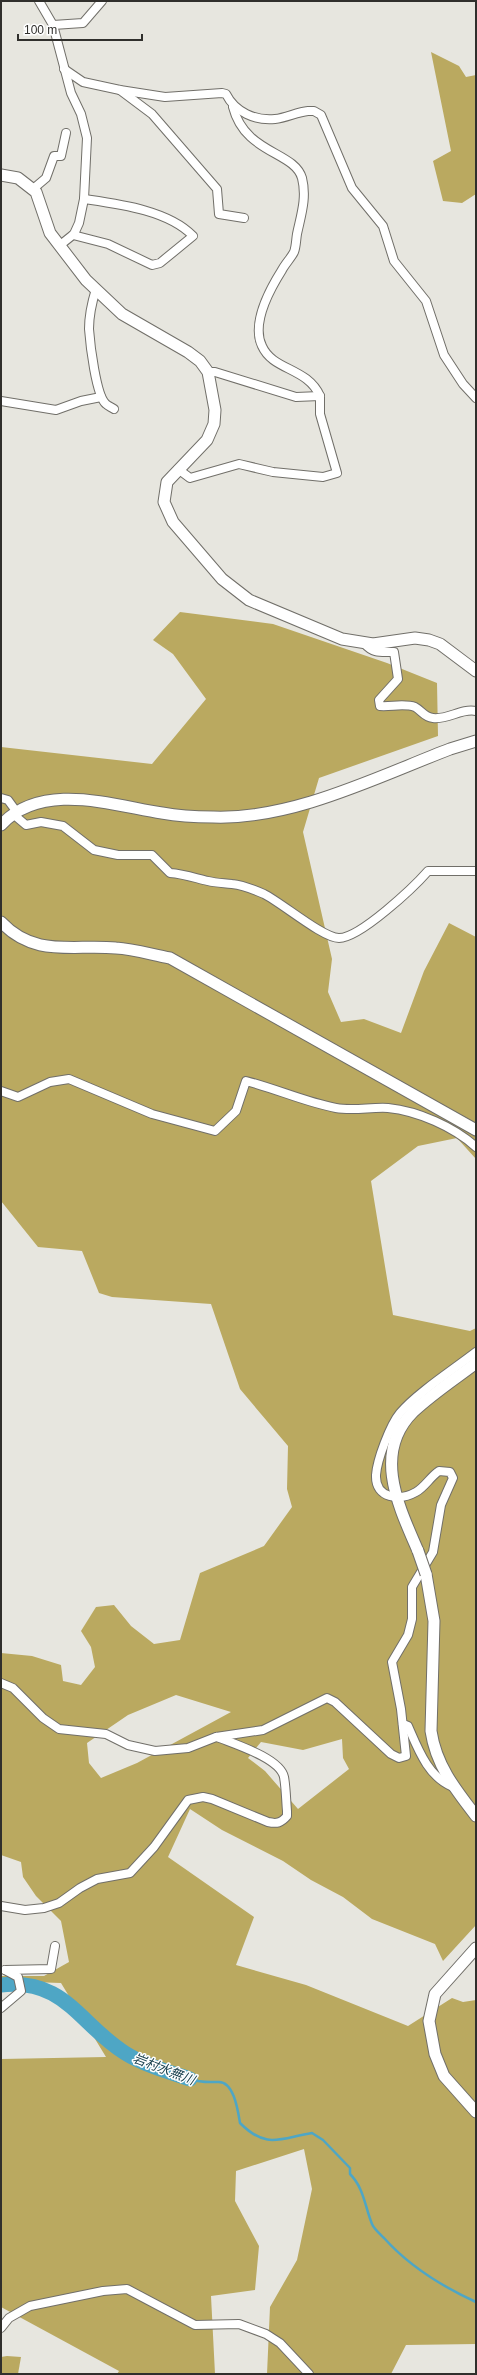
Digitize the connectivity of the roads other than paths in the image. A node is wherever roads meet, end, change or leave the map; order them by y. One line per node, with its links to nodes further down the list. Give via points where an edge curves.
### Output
1 (39, 1): 3 (street)
2 (102, 1): 3 (street, via 83,24)
3 (53, 25): 4 (street)
4 (64, 69): 5 (street, via 83,82); 10 (street, via 86,129)
5 (120, 90): 6 (street, via 164,97 222,93 226,94); 11 (street, via 152,114 217,189 220,214)
6 (233, 107): 16 (street, via 246,134 290,162 301,175 305,198 294,252 271,290 258,328 266,353 276,362 311,381); 18 (street, via 246,114 273,119 308,111 321,115 352,188 383,226 394,261 426,301 444,355 463,384)
7 (66, 133): 9 (street, via 61,156 54,156 46,178)
8 (1, 175): 9 (street, via 18,178)
9 (33, 189): 13 (street, via 41,202 50,233)
10 (84, 199): 12 (street); 12 (street, via 154,213 193,236 160,263 152,265 108,244)
11 (244, 218)
12 (73, 235): 13 (street)
13 (59, 246): 14 (street)
14 (96, 289): 15 (street, via 122,314 188,352 200,361); 17 (street, via 89,328)
15 (208, 372): 16 (street, via 216,372 296,397); 21 (street, via 215,410 214,424 207,440)
16 (320, 396): 21 (street, via 320,414 337,473 323,476 273,472 239,464 190,478)
17 (101, 397): 19 (street, via 49,411); 20 (street, via 105,404)
18 (476, 398)
19 (1, 401)
20 (114, 409)
21 (178, 469): 22 (street, via 167,482 165,489 164,502 167,512 222,579 249,600 342,639)
22 (364, 644): 23 (street, via 415,638 429,640 440,644); 24 (street, via 370,651 394,652 398,679 380,700 380,706 416,707 424,715 433,718 466,710)
23 (476, 670)
24 (476, 711)
25 (476, 741): 27 (street, via 289,809 244,817 164,814 97,802 55,799 37,802)
26 (1, 798): 27 (street, via 8,800)
27 (15, 812): 28 (street); 29 (street, via 26,825 41,822 63,826 94,850 118,856 152,855 170,873 188,875 209,882 234,884 263,894 283,904 318,929 340,938 352,935 411,890 428,871)
28 (1, 825)
29 (476, 871)
30 (1, 922): 32 (street, via 12,934 42,946 78,949 116,948 170,958)
31 (1, 1091): 33 (street, via 18,1097 50,1082 69,1079 152,1114 215,1131 236,1111 246,1081 280,1090 306,1102 339,1108 388,1108 420,1114 461,1134)
32 (476, 1130)
33 (476, 1147)
34 (476, 1352): 36 (street, via 399,1414 387,1438 376,1475 380,1490 384,1494)
35 (476, 1363): 36 (street, via 430,1398 402,1425 394,1440 390,1464)
36 (396, 1497): 38 (street, via 416,1492 439,1472 445,1471 452,1475 453,1482 441,1504 433,1552 412,1587 412,1619 408,1635 392,1662); 40 (street, bridge, via 426,1574 434,1622 431,1731 439,1761)
37 (1, 1683): 39 (street, via 13,1688 42,1718 59,1730 106,1734 128,1745 155,1751 188,1748)
38 (403, 1724): 39 (street, via 406,1756 399,1758 391,1754 335,1702 327,1698 263,1730); 40 (street, via 408,1726 417,1748 438,1780)
39 (216, 1737): 42 (street, via 260,1756 280,1768 284,1776 287,1816 277,1824 212,1799 203,1797 188,1800 154,1847 130,1874 104,1876 80,1888 59,1904 44,1908 26,1910)
40 (453, 1787): 41 (street)
41 (476, 1816)
42 (1, 1906)
43 (55, 1946): 45 (street, via 51,1969)
44 (476, 1948): 47 (street, via 434,1994 428,2021 434,2054 444,2076)
45 (3, 1969): 46 (street, via 18,1977 21,1991)
46 (1, 2008)
47 (476, 2112)
48 (1, 2328): 49 (street, via 9,2318 30,2306 103,2291 128,2289 195,2325 239,2324 266,2334 280,2343)
49 (309, 2374)

